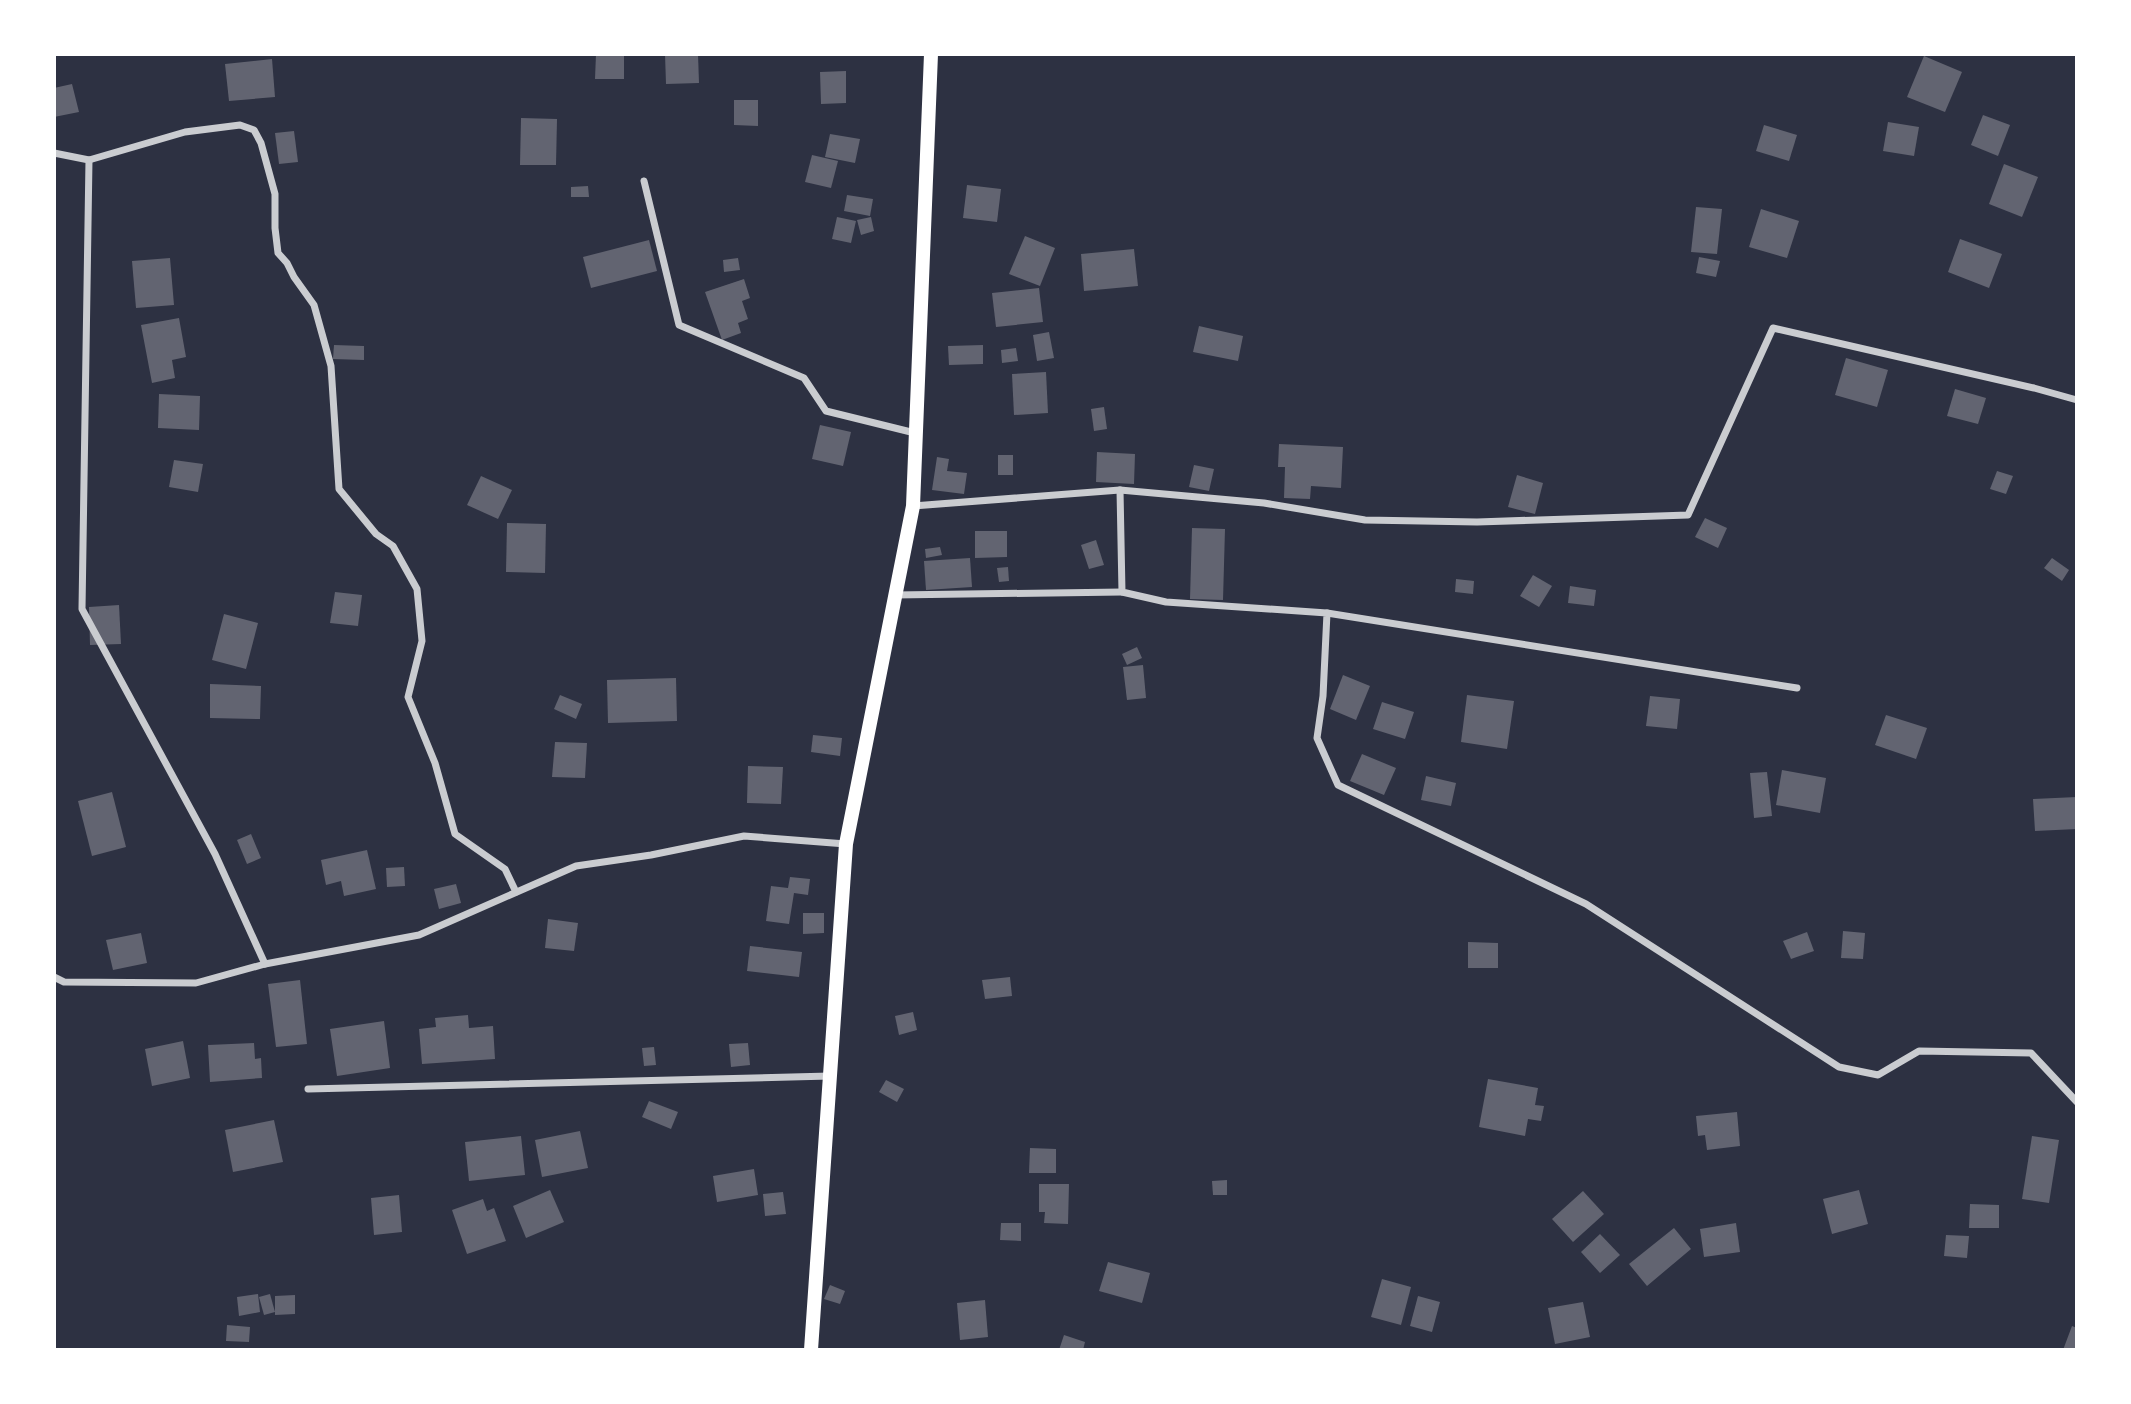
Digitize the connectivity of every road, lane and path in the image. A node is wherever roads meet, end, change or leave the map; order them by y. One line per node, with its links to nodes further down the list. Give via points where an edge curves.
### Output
1 (931, 54): 6 (main road)
2 (54, 153): 3 (street)
3 (89, 160): 14 (street, via 185,132 240,125 254,130 275,194 278,253 314,305 331,366 339,489 376,534 393,546 417,589 422,641 408,697 435,763 454,834 505,869); 15 (street, via 82,609 215,854)
4 (644, 181): 6 (street, via 680,325 804,378 825,411)
5 (2077, 400): 7 (street, via 1773,328 1688,515 1477,522 1364,520 1264,503)
6 (915, 433): 8 (main road)
7 (1120, 491): 8 (street); 9 (street)
8 (913, 506): 10 (main road)
9 (1122, 592): 10 (street); 11 (street, via 1166,602)
10 (895, 595): 13 (main road)
11 (1327, 613): 12 (street); 19 (street, via 1317,737 1338,785 1586,904 1839,1067 1878,1075 1919,1051 2031,1053)
12 (1797, 688)
13 (846, 844): 14 (street, via 744,836 576,866); 17 (main road)
14 (516, 892): 15 (street, via 419,935)
15 (265, 964): 16 (street, via 196,983 64,982)
16 (54, 977)
17 (830, 1076): 18 (street); 20 (main road)
18 (308, 1089)
19 (2077, 1102)
20 (811, 1350)

